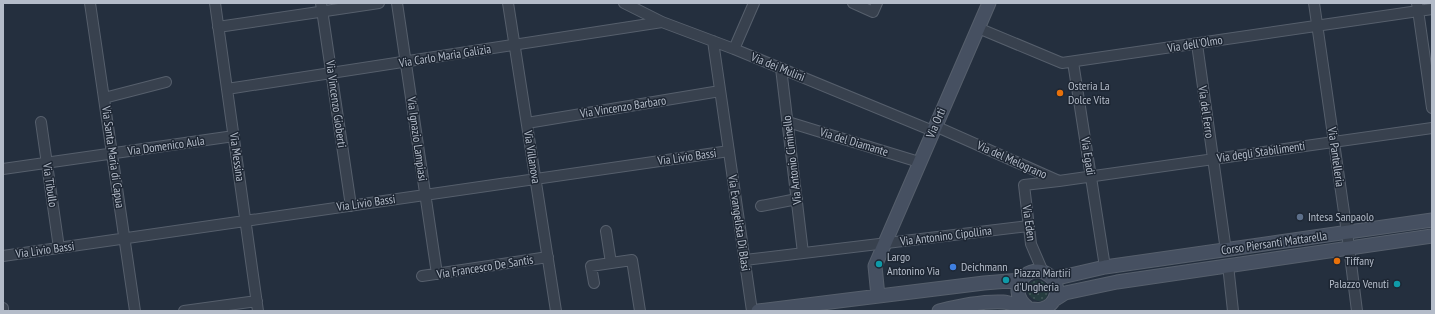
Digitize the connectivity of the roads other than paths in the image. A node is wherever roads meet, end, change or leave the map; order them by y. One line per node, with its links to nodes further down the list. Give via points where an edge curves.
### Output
1 (90, 3): 31 (street, Via Santa Maria di Capua)
2 (215, 3): 18 (street, Via Messina)
3 (379, 3): 11 (street)
4 (398, 3): 24 (street, Via Ignazio Lampiasi)
5 (508, 3): 22 (street, Via Villanova)
6 (754, 3): 23 (street)
7 (853, 3): 13 (street)
8 (989, 3): 19 (main road, Via Orti)
9 (1314, 3): 16 (street, Via Pantelleria)
10 (633, 6): 15 (street, Via dei Mulini); 17 (street)
11 (321, 7): 18 (street); 27 (street, Via Vincenzo Gioberti)
12 (1418, 7): 14 (street, Via dell'Olmo); 16 (street, Via dell'Olmo); 32 (street)
13 (875, 8)
14 (1432, 9)
15 (662, 22): 17 (street, Via Carlo Maria Galizia); 20 (street, Via dei Mulini)
16 (1317, 25): 21 (street, Via dell'Olmo); 39 (street, Via Pantelleria)
17 (634, 26): 22 (street, Via Carlo Maria Galizia)
18 (218, 27): 29 (street, Via Messina)
19 (978, 28): 25 (street, Via dell'Olmo, via 1062,63); 37 (main road, Via Orti)
20 (713, 41): 23 (street, Via dei Mulini); 30 (street, Via Evangelista Di Blasi)
21 (1197, 44): 25 (street, Via dell'Olmo); 42 (street, Via del Ferro)
22 (514, 45): 24 (street, Via Carlo Maria Galizia); 35 (street, Via Villanova)
23 (734, 49): 26 (street, Via dei Mulini)
24 (406, 62): 27 (street, Via Carlo Maria Galizia); 49 (street, Via Ignazio Lampiasi)
25 (1073, 62): 46 (street, Via Egadi)
26 (781, 68): 34 (street, Via Antonio Ciminello); 37 (street, Via dei Mulini)
27 (331, 73): 29 (street, Via Carlo Maria Galizia); 51 (street, Via Vincenzo Gioberti)
28 (166, 82): 31 (street)
29 (227, 89): 38 (street, Via Messina)
30 (720, 91): 35 (street, Via Vincenzo Barbaro); 40 (street, Via Evangelista Di Blasi)
31 (104, 98): 41 (street, Via Santa Maria di Capua)
32 (1432, 108)
33 (41, 122): 44 (street, Via Tibullo)
34 (788, 122): 43 (street, Via del Diamante); 50 (street, Via Antonio Ciminello)
35 (526, 123): 47 (street, Via Villanova)
36 (1432, 128): 39 (street, Via degli Stabilimenti)
37 (934, 129): 43 (main road, Via Orti); 48 (street, Via del Melograno)
38 (234, 136): 41 (street, Via Domenico Aula); 54 (street, Via Messina)
39 (1334, 142): 42 (street, Via degli Stabilimenti); 57 (street, Via Pantelleria)
40 (729, 151): 47 (street, Via Livio Bassi); 67 (street, Via Evangelista Di Blasi)
41 (112, 153): 44 (street, Via Domenico Aula); 59 (street, Via Santa Maria di Capua)
42 (1213, 159): 46 (street, Via degli Stabilimenti); 63 (street, Via del Ferro)
43 (919, 162): 60 (main road, Via Orti)
44 (46, 163): 45 (street, Via Domenico Aula); 62 (street, Via Tibullo)
45 (3, 169)
46 (1091, 177): 48 (street, Via del Melograno); 70 (street, Via Egadi, via 1102,250)
47 (535, 179): 49 (street, Via Livio Bassi); 66 (street, Via Villanova)
48 (1059, 181): 55 (street, Via Eden, via 1024,186)
49 (425, 195): 51 (street, Via Livio Bassi); 71 (street, Via Ignazio Lampiasi)
50 (797, 199): 52 (street); 64 (street, Via Antonio Ciminello)
51 (351, 206): 54 (street, Via Livio Bassi)
52 (761, 206)
53 (1432, 220): 57 (main road, Corso Piersanti Mattarella)
54 (246, 221): 59 (street, Via Livio Bassi); 78 (street, Via Messina)
55 (1029, 226): 60 (street, Via Antonino Cipollina); 72 (street, Via Eden, via 1031,244)
56 (606, 231): 68 (street)
57 (1347, 233): 61 (street, Via Pantelleria); 63 (main road, Corso Piersanti Mattarella)
58 (1432, 236): 61 (main road, Corso Piersanti Mattarella)
59 (124, 238): 62 (street, Via Livio Bassi); 81 (street, Via Santa Maria di Capua)
60 (884, 243): 64 (street, Via Antonino Cipollina); 76 (main road, Via Orti, via 875,266)
61 (1350, 247): 69 (main road, Corso Piersanti Mattarella); 90 (street, Via Pantelleria)
62 (59, 248): 65 (street, Via Livio Bassi)
63 (1226, 251): 70 (main road, Corso Piersanti Mattarella)
64 (803, 253): 67 (street, Via Antonino Cipollina)
65 (3, 256)
66 (548, 257): 71 (street, Via Francesco De Santis); 83 (street, Via Villanova)
67 (745, 260): 85 (street, Via Evangelista Di Blasi)
68 (611, 263): 75 (street, via 591,266); 84 (street, via 632,260)
69 (1228, 265): 77 (main road, Corso Piersanti Mattarella, via 1117,282 1065,293); 89 (street)
70 (1110, 267): 72 (main road, Corso Piersanti Mattarella)
71 (437, 274): 73 (street, Via Francesco De Santis)
72 (1048, 275): 74 (main road, via 1033,272); 77 (main road, via 1057,289)
73 (422, 276)
74 (1020, 280): 76 (main road); 80 (main road, via 1018,295 1023,304)
75 (594, 283)
76 (878, 296): 86 (main road)
77 (1052, 305): 80 (main road, via 1043,309)
78 (258, 306): 82 (street)
79 (960, 306): 80 (main road, via 1002,302); 87 (main road); 88 (main road)
80 (1031, 309)
81 (135, 311)
82 (184, 311)
83 (556, 311)
84 (640, 311)
85 (752, 311)
86 (758, 311)
87 (939, 311)
88 (989, 311)
89 (1233, 311)
90 (1357, 311)

